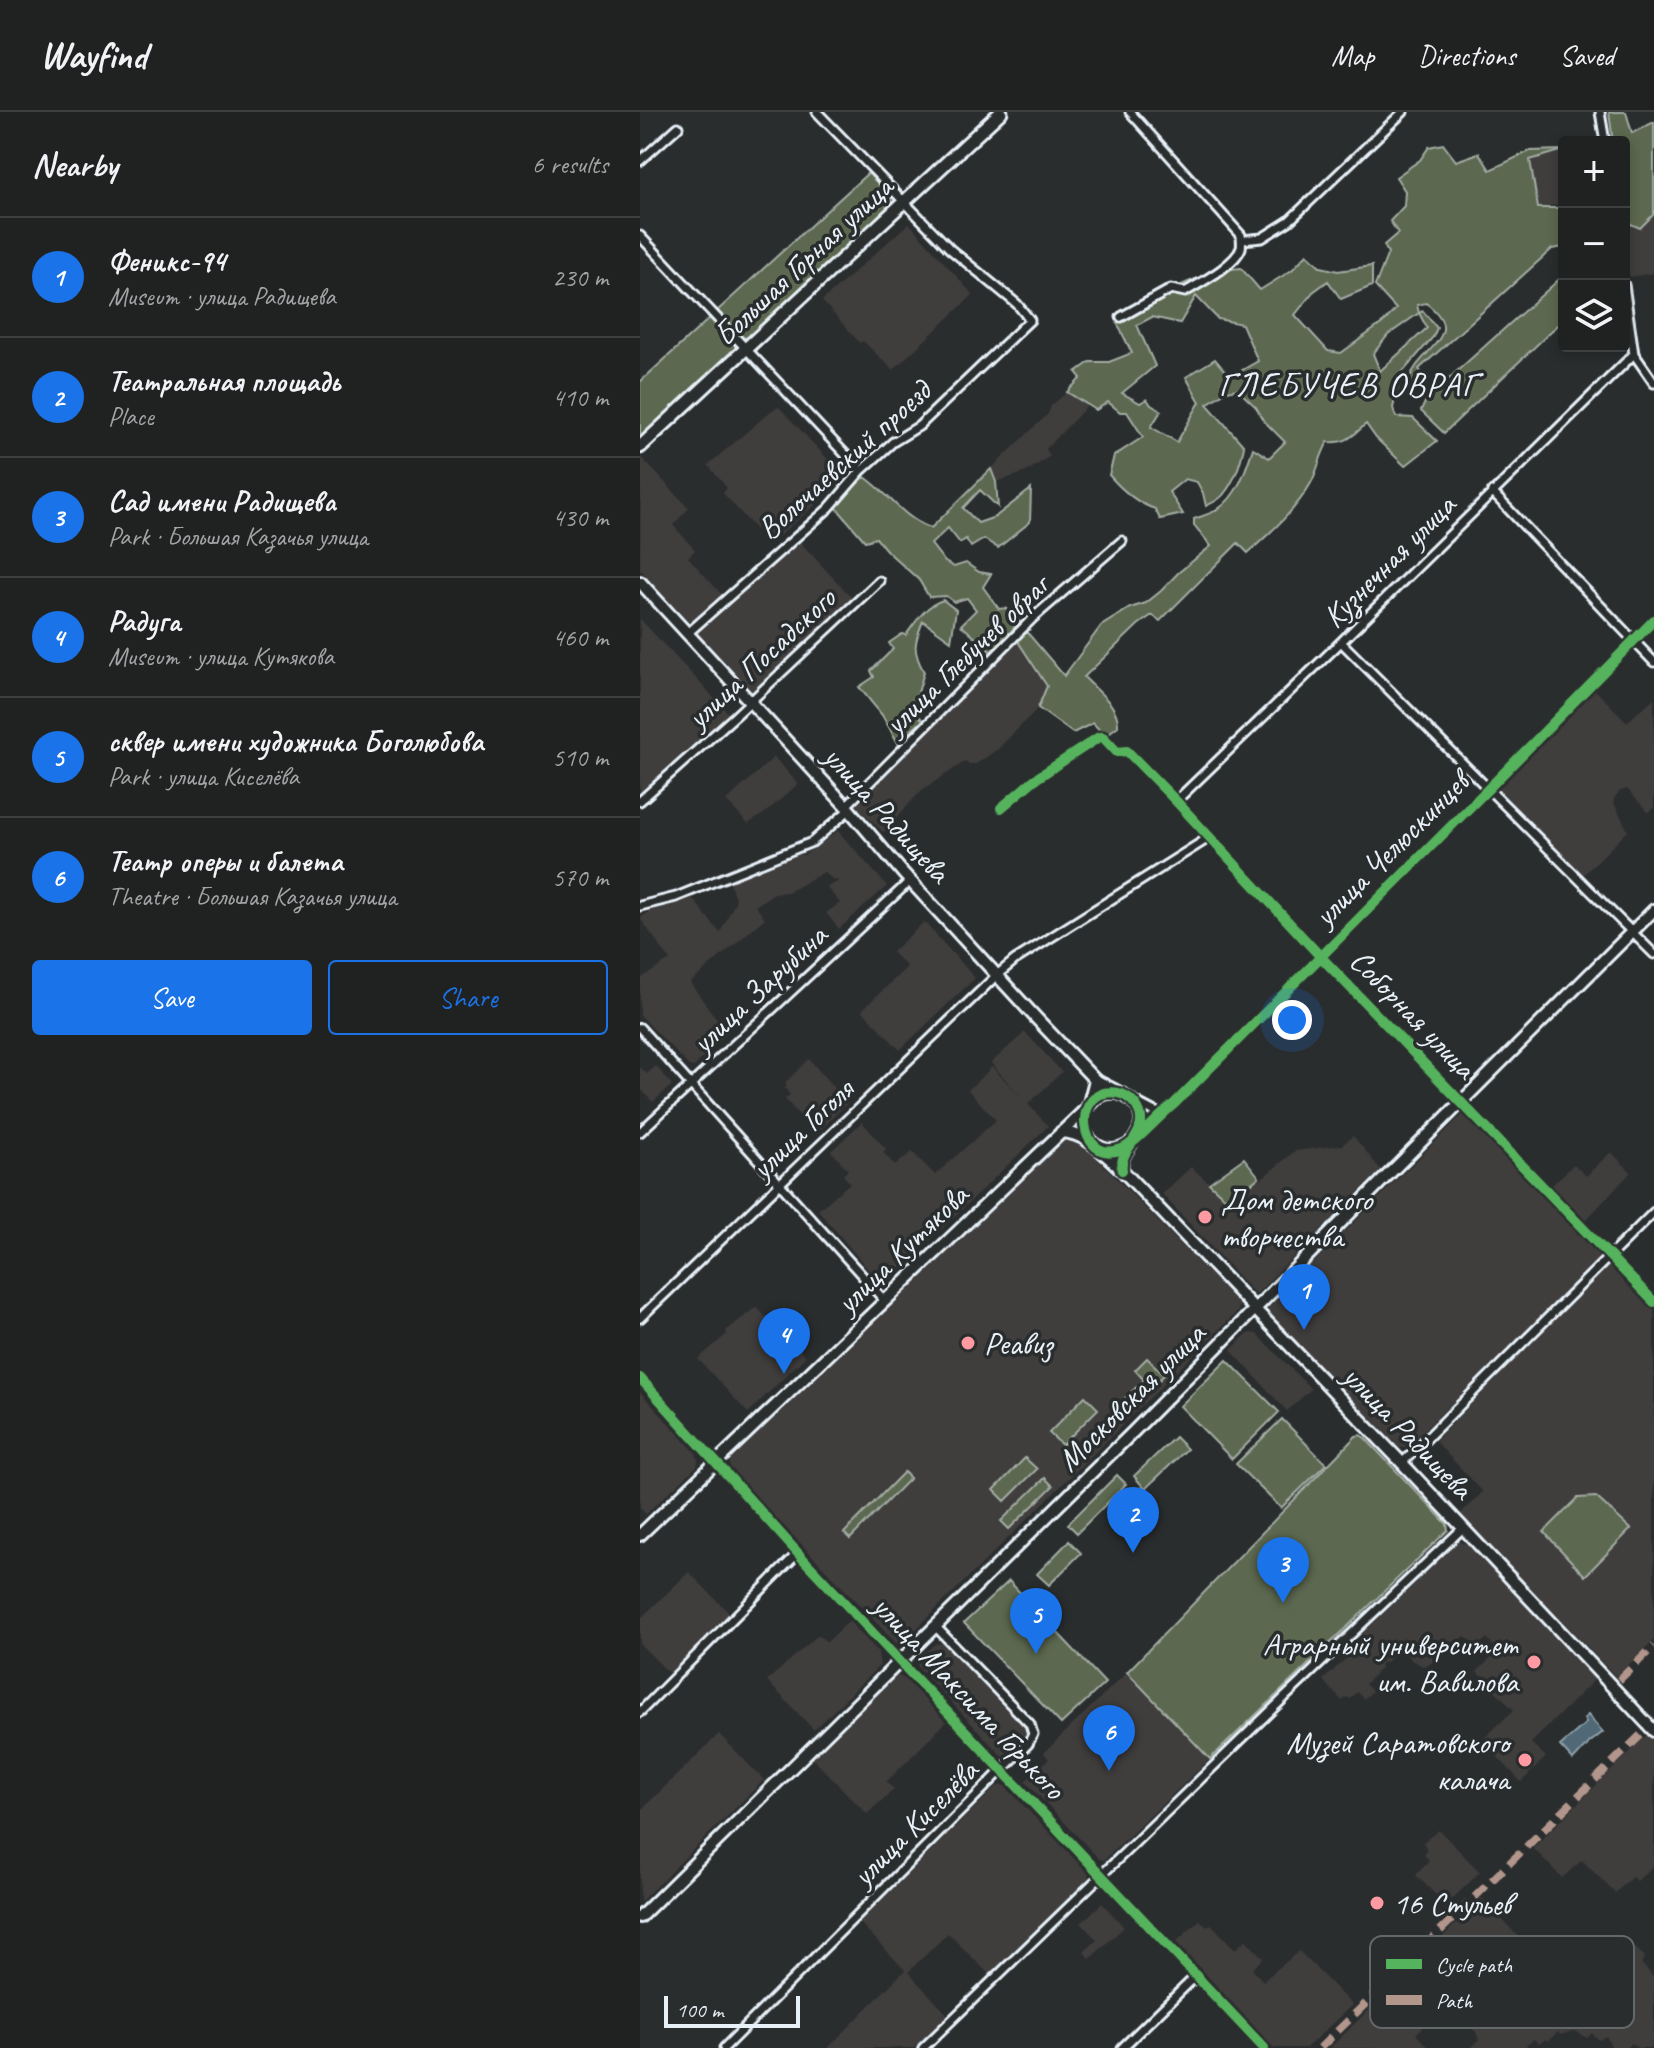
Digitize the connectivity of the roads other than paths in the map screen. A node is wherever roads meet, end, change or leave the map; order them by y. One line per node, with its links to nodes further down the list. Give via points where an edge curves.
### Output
1 (817, 112): 9 (street)
2 (1001, 112): 9 (main road, Большая Горная улица)
3 (1130, 112): 11 (street)
4 (1600, 112): 7 (street)
5 (1397, 114): 11 (street, via 1289,221 1262,238)
6 (678, 127): 8 (street)
7 (1604, 136)
8 (640, 161)
9 (904, 203): 14 (main road, Большая Горная улица); 18 (street, Волочаевский проезд, via 1030,320 919,426)
10 (640, 236): 14 (street)
11 (1241, 238): 12 (street, via 1235,259 1185,292 1171,289)
12 (1121, 317)
13 (1630, 326): 15 (street)
14 (747, 349): 17 (main road, Большая Горная улица); 18 (street)
15 (1634, 354): 16 (street); 19 (street, Кузнечная улица)
16 (1654, 383)
17 (640, 447)
18 (861, 471): 24 (street, Волочаевский проезд, via 829,508)
19 (1492, 492): 25 (street); 26 (street, Кузнечная улица)
20 (1122, 541): 32 (street, улица Глебучев овраг, via 1034,617)
21 (879, 581): 28 (street, улица Посадского)
22 (640, 582): 24 (street, улица Радищева)
23 (1654, 620): 25 (street, улица Челюскинцев)
24 (688, 633): 28 (street, улица Радищева)
25 (1633, 640): 27 (street); 29 (street, улица Челюскинцев)
26 (1341, 642): 29 (street); 31 (street, Кузнечная улица)
27 (1654, 662)
28 (750, 701): 30 (street, улица Посадского); 32 (street, улица Радищева)
29 (1489, 788): 38 (street); 40 (street, улица Челюскинцев)
30 (640, 801)
31 (1176, 801): 33 (street, Соборная улица, via 1127,751 1117,752 1099,737); 34 (street, Соборная улица)
32 (848, 808): 35 (street, улица Радищева); 36 (street, улица Глебучев овраг, via 812,842 676,897)
33 (1001, 808)
34 (1210, 837): 40 (street, Соборная улица); 41 (street)
35 (910, 881): 41 (street, улица Радищева); 44 (street, улица Зарубина)
36 (640, 906)
37 (1654, 910): 38 (street, Московская улица)
38 (1632, 932): 39 (street); 46 (street, Московская улица)
39 (1654, 954)
40 (1320, 956): 46 (street, Соборная улица); 48 (street, улица Челюскинцев)
41 (997, 975): 43 (street, улица Радищева); 54 (street, улица Гоголя)
42 (640, 1028): 44 (street)
43 (1095, 1080): 45 (street, улица Радищева); 47 (street)
44 (690, 1085): 49 (street, улица Зарубина); 54 (street)
45 (1126, 1096): 47 (street, via 1109,1093); 48 (street); 51 (street, via 1140,1114)
46 (1462, 1102): 56 (street, Соборная улица); 59 (street, Московская улица)
47 (1088, 1107): 50 (street, улица Кутякова); 52 (street, via 1085,1132)
48 (1163, 1113): 51 (street, улица Челюскинцев)
49 (640, 1132)
50 (1061, 1132): 52 (street); 57 (street, улица Кутякова)
51 (1137, 1137): 52 (street, via 1114,1151); 53 (street)
52 (1096, 1146): 53 (street, улица Радищева)
53 (1122, 1170): 59 (street, улица Радищева)
54 (779, 1185): 57 (street); 60 (street, улица Гоголя)
55 (1654, 1212): 56 (street)
56 (1611, 1256): 58 (street, Соборная улица); 63 (street)
57 (885, 1301): 62 (street, улица Кутякова)
58 (1654, 1302)
59 (1254, 1310): 63 (street, улица Радищева); 67 (street, Московская улица)
60 (640, 1318)
61 (640, 1378): 62 (street, улица Максима Горького)
62 (716, 1463): 65 (street, улица Кутякова); 66 (street, улица Максима Горького)
63 (1402, 1463): 64 (street, улица Радищева)
64 (1463, 1528): 70 (street, улица Радищева); 72 (street)
65 (640, 1535)
66 (798, 1553): 68 (street, улица Максима Горького); 69 (street)
67 (935, 1626): 68 (street, Московская улица); 71 (street, улица Киселёва, via 1030,1724 1028,1744)
68 (900, 1661): 71 (street, улица Максима Горького); 73 (street, Московская улица)
69 (640, 1712)
70 (1654, 1731)
71 (1002, 1770): 72 (street, улица Максима Горького); 75 (street, улица Киселёва)
72 (1102, 1875): 74 (street, улица Максима Горького); 76 (street)
73 (640, 1917)
74 (1196, 1976): 77 (street); 78 (street, улица Максима Горького)
75 (724, 2048)
76 (923, 2048)
77 (1122, 2048)
78 (1264, 2048)

